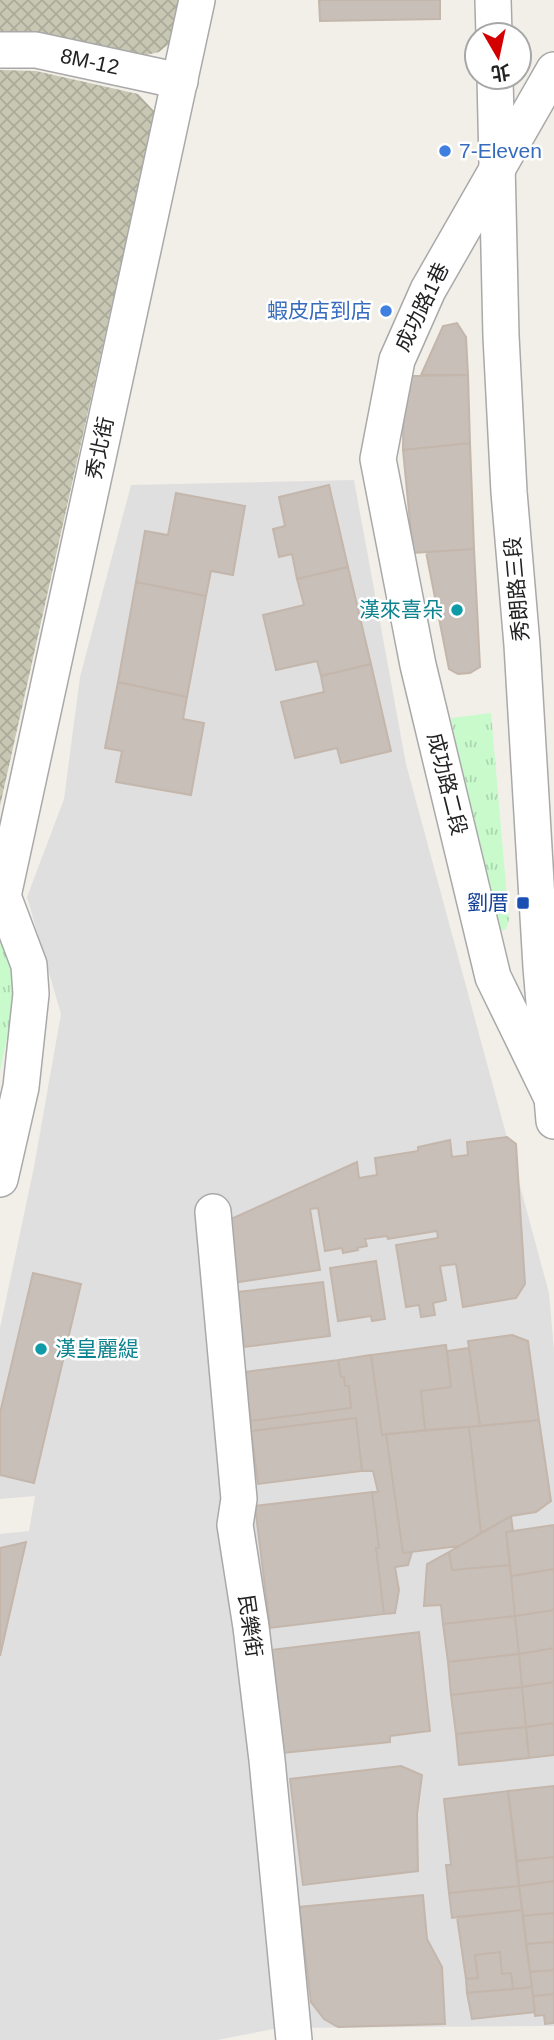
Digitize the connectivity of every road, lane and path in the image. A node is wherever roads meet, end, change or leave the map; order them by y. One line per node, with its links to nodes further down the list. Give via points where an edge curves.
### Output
1 (197, 0): 6 (street, 秀北街)
2 (493, 0): 3 (street)
3 (494, 21)
4 (0, 50): 6 (street, 8M-12, via 37,50)
5 (554, 71): 8 (street)
6 (180, 81): 11 (street, 秀北街)
7 (495, 91): 8 (street, 秀朗路三段)
8 (497, 166): 9 (street, 成功路1巷, via 428,289 397,360); 10 (street, 秀朗路三段, via 508,479 522,645)
9 (378, 459): 12 (street, 成功路二段, via 418,665 492,978)
10 (542, 789): 12 (street, 秀朗路三段)
11 (1, 896): 13 (street, via 29,965 31,994 21,1087)
12 (553, 1109)
13 (0, 1179)
14 (213, 1212): 15 (street, 民樂街, via 239,1499 234,1525 267,1760)
15 (294, 2040)

